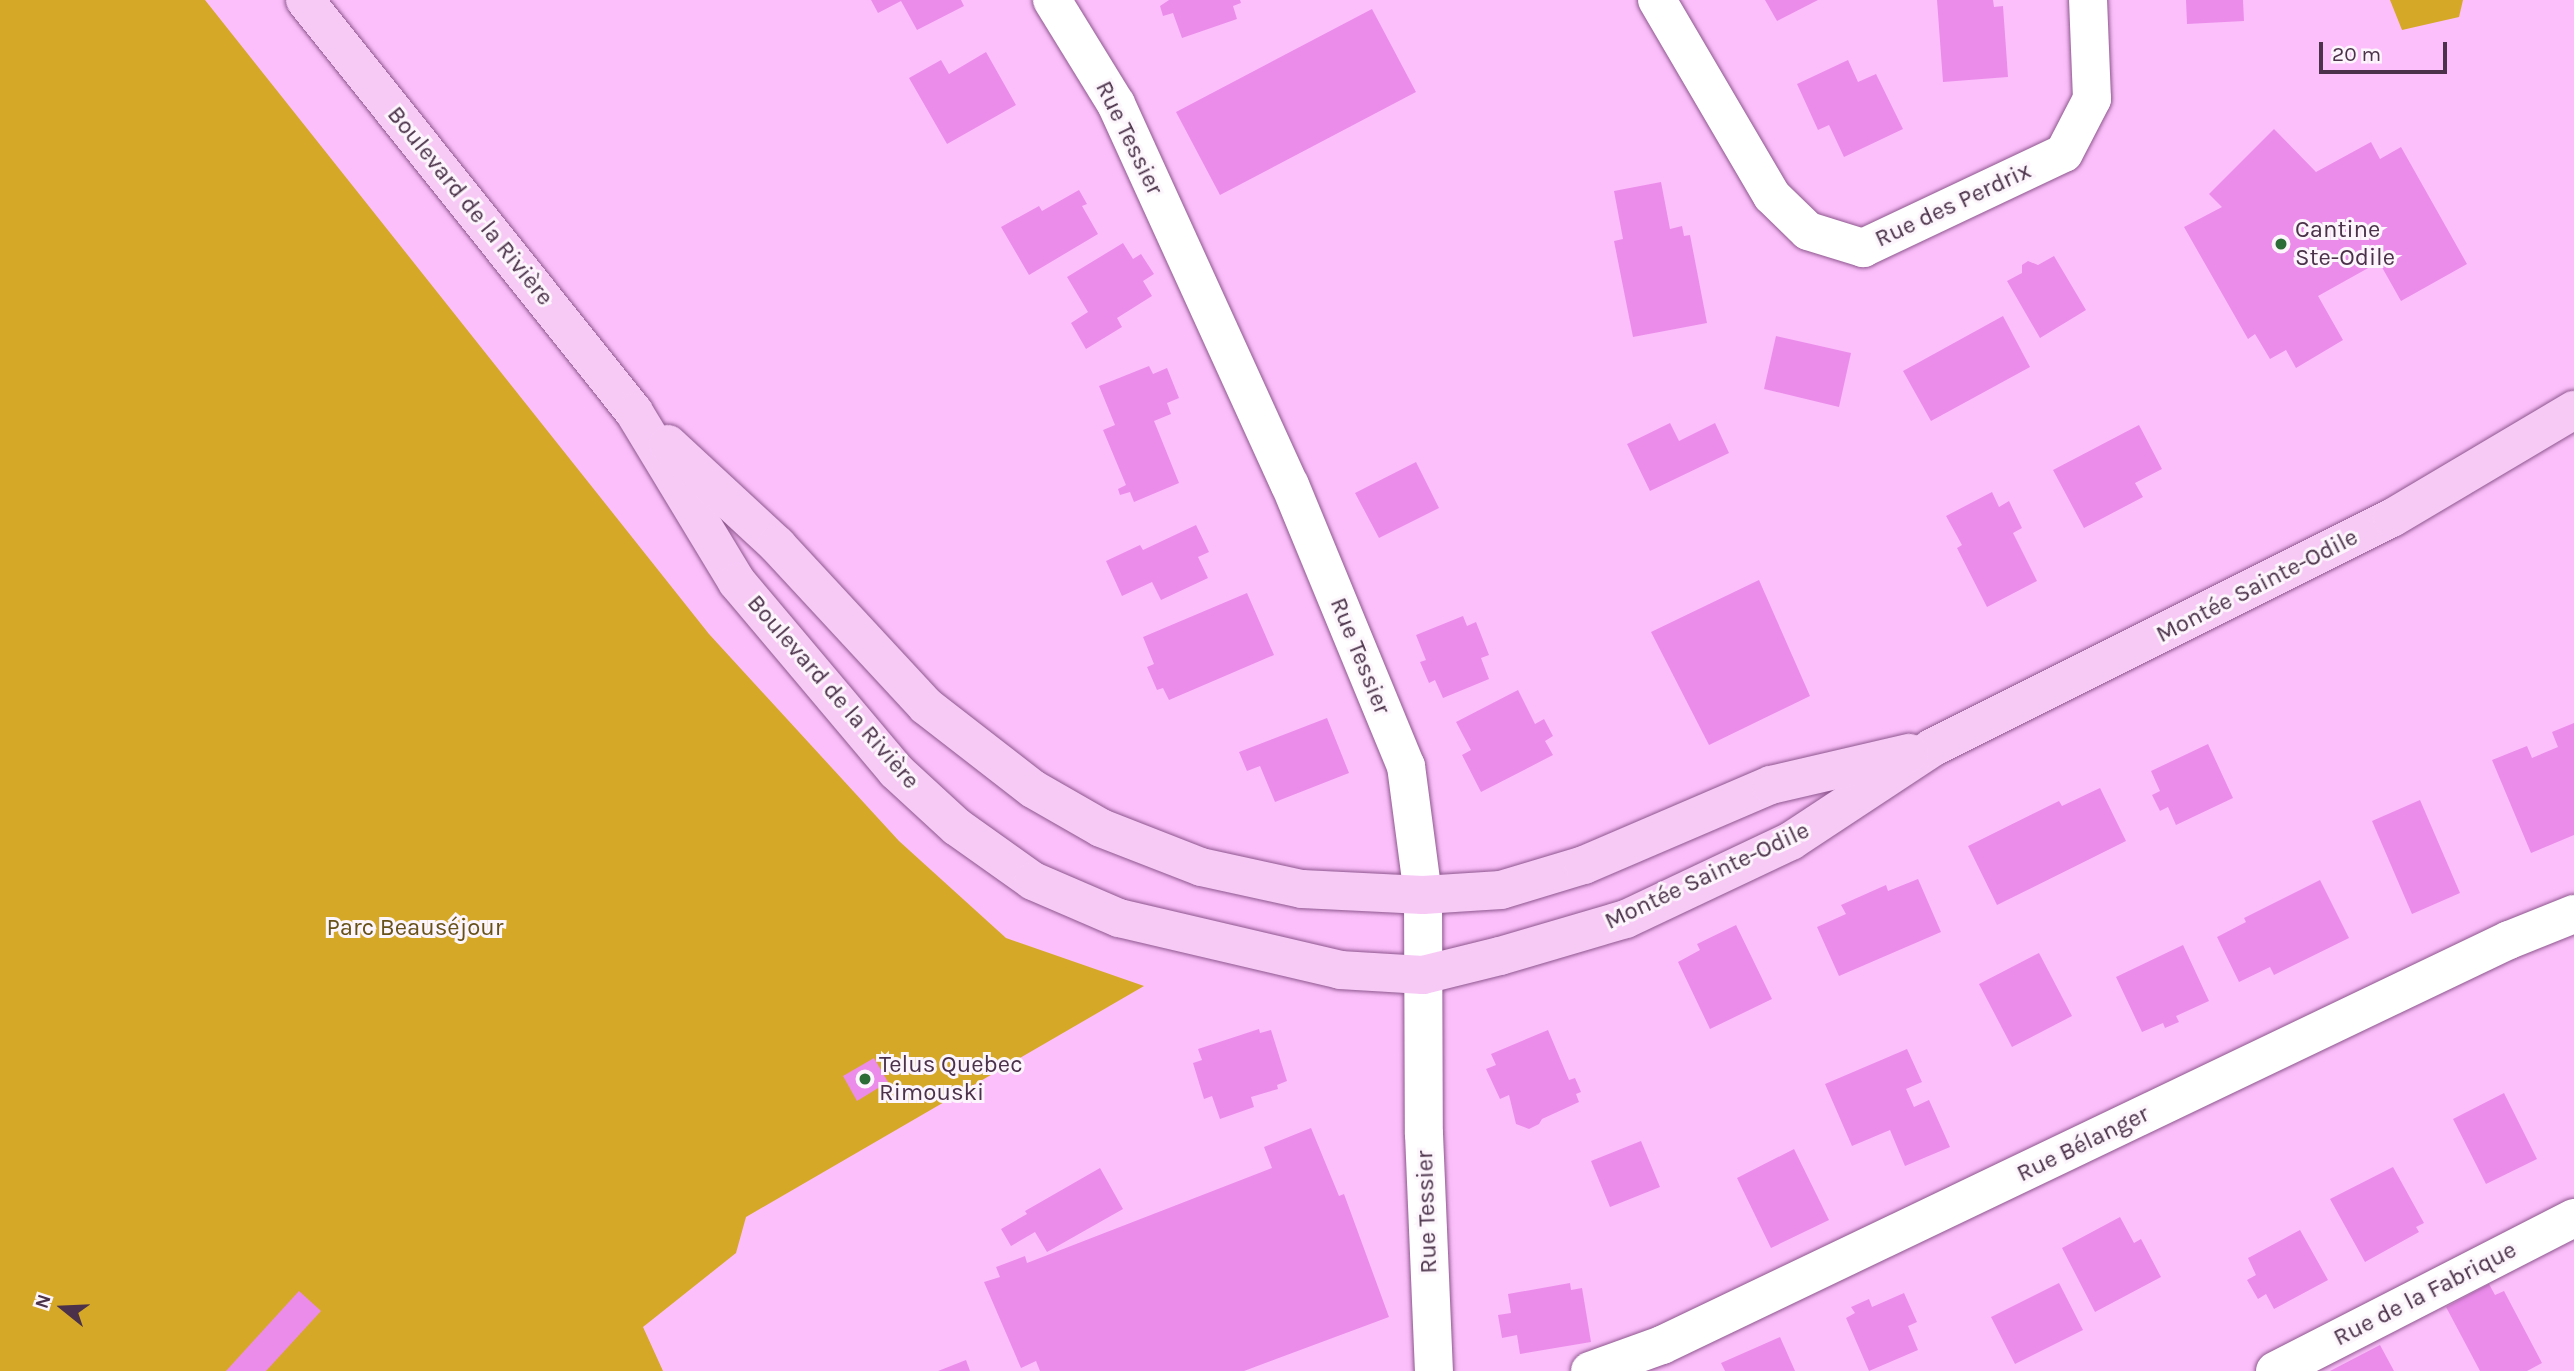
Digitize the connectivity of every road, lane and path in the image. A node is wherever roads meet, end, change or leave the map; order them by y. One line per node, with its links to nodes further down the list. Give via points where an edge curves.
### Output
1 (305, 0): 6 (main road, Boulevard de la Rivière)
2 (1052, 0): 8 (street, Rue Tessier, via 1116,104 1290,485 1406,766)
3 (1657, 0): 4 (street, Rue des Perdrix, via 1772,196 1808,232 1863,248 2064,153 2092,99)
4 (2088, 0)
5 (2574, 410): 7 (main road, Montée Sainte-Odile, via 2392,518)
6 (634, 412): 8 (main road, Boulevard de la Rivière, via 777,545 926,706 1033,789 1101,828 1201,867 1302,889); 10 (main road, Boulevard de la Rivière, via 737,582 896,771 957,827 1033,881 1119,918 1340,970)
7 (1932, 748): 8 (main road, Montée Sainte-Odile, via 1771,785 1584,865 1501,890); 10 (main road, Montée Sainte-Odile, via 1791,841 1626,919)
8 (1423, 895): 10 (street, Rue Tessier)
9 (2574, 914): 13 (street, Rue Bélanger, via 2509,940 1662,1345)
10 (1423, 975): 12 (street, Rue Tessier)
11 (2574, 1218): 14 (street, Rue de la Fabrique)
12 (1434, 1371)
13 (1590, 1371)
14 (2275, 1371)

